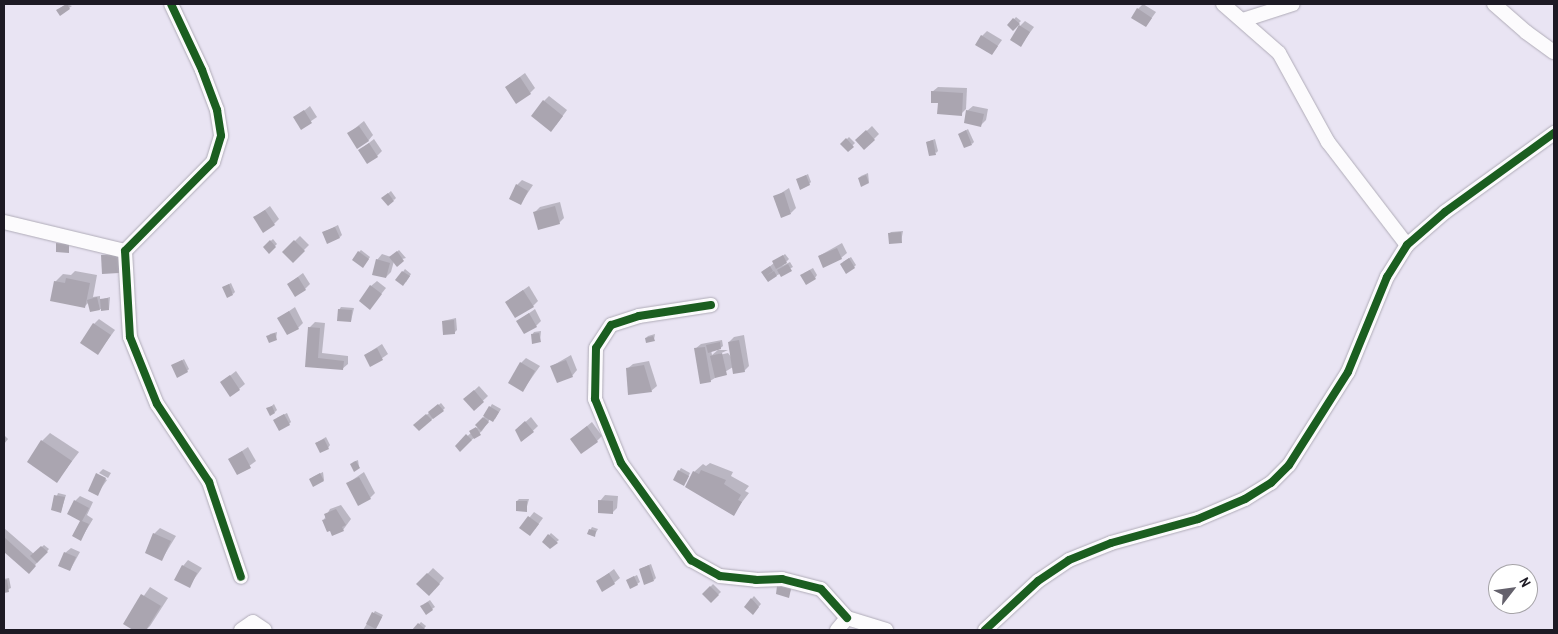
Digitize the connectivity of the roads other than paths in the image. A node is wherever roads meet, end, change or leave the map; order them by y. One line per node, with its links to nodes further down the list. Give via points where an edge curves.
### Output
1 (171, 4): 10 (street, via 202,70 217,110 221,136 213,162)
2 (1222, 4): 5 (street)
3 (1293, 4): 5 (street)
4 (1494, 4): 6 (street)
5 (1243, 20): 9 (street, via 1279,54 1328,142)
6 (1554, 52)
7 (1554, 133): 9 (street, via 1445,212)
8 (4, 222): 10 (street)
9 (1407, 245): 18 (street, via 1387,277 1348,372 1289,465 1271,483 1245,499 1198,519 1111,543 1069,560 1038,581)
10 (125, 251): 12 (street, via 130,337 157,404 209,482)
11 (711, 304): 13 (street, via 611,324 596,348 595,399 621,463 691,560 720,576 782,579 821,589)
12 (241, 577)
13 (847, 618): 16 (street); 17 (street)
14 (241, 630): 15 (street, via 253,622)
15 (265, 630)
16 (837, 630)
17 (886, 630)
18 (985, 630)

